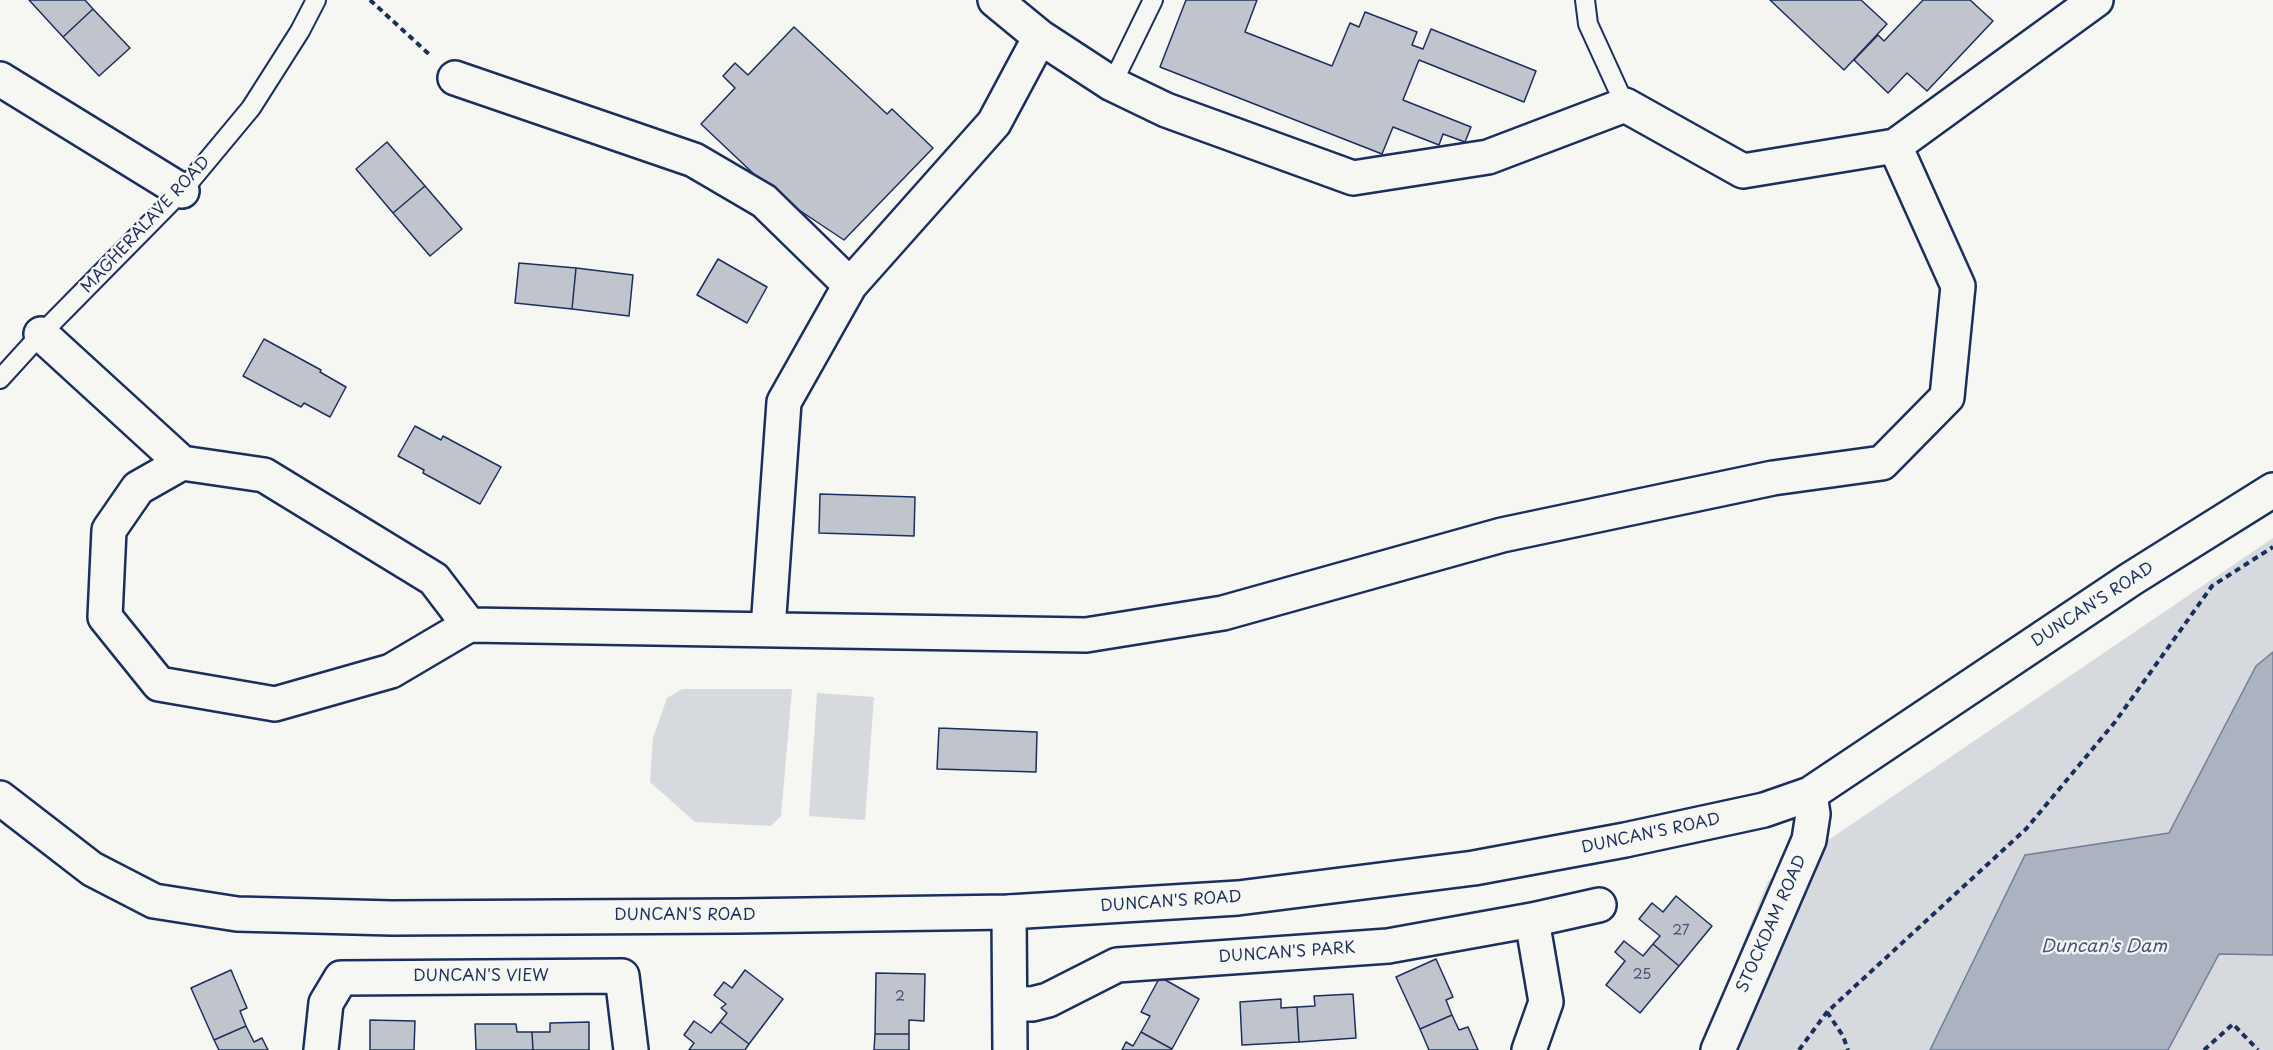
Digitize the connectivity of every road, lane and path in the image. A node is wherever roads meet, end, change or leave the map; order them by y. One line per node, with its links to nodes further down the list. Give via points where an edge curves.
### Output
1 (316, 0): 13 (lane, MAGHERALAVE ROAD, via 251,108)
2 (370, 0): 8 (path)
3 (995, 0): 7 (street)
4 (1154, 0): 10 (lane)
5 (1585, 0): 11 (lane, via 1588,24)
6 (2096, 0): 12 (street)
7 (1040, 37): 10 (street); 14 (street, via 994,123)
8 (455, 78): 14 (street, via 694,160 764,201)
9 (0, 79): 13 (street)
10 (1112, 84): 11 (street, via 1166,110 1353,178 1488,157)
11 (1625, 105): 12 (street, via 1743,171)
12 (1895, 146): 21 (street, via 1958,286 1947,397 1882,462 1773,478 1502,535 1223,613 1086,635)
13 (182, 191): 15 (lane, MAGHERALAVE ROAD)
14 (850, 285): 21 (street, via 784,402)
15 (41, 334): 16 (lane, MAGHERALAVE ROAD); 17 (street)
16 (0, 379)
17 (182, 464): 20 (street, via 264,475 434,579); 20 (street, via 138,488 109,530 105,616 159,684 275,704 391,670)
18 (2273, 490): 22 (street, DUNCAN'S ROAD, via 2131,579)
19 (2273, 547): 28 (path, via 2212,586 2115,722 2026,829)
20 (469, 625): 21 (street)
21 (768, 629)
22 (1810, 794): 25 (street, DUNCAN'S ROAD, via 1764,810 1474,868 1238,898); 33 (street, STOCKDAM ROAD, via 1813,814 1809,840)
23 (0, 798): 25 (street, DUNCAN'S ROAD, via 92,869 154,901 237,914 416,918)
24 (1599, 905): 26 (street, DUNCAN'S PARK)
25 (1009, 912): 27 (street)
26 (1532, 920): 27 (street, DUNCAN'S PARK, via 1388,946 1117,965 1048,1000); 32 (street, via 1546,1002)
27 (1010, 1004): 31 (street)
28 (1827, 1012): 34 (path); 35 (path)
29 (321, 1050): 30 (street, DUNCAN'S VIEW, via 326,1003 341,978 622,976)
30 (631, 1050)
31 (1010, 1050)
32 (1529, 1050)
33 (1718, 1050)
34 (1799, 1050)
35 (1848, 1050)
36 (2204, 1050): 37 (path, via 2233,1023)
37 (2258, 1050)

